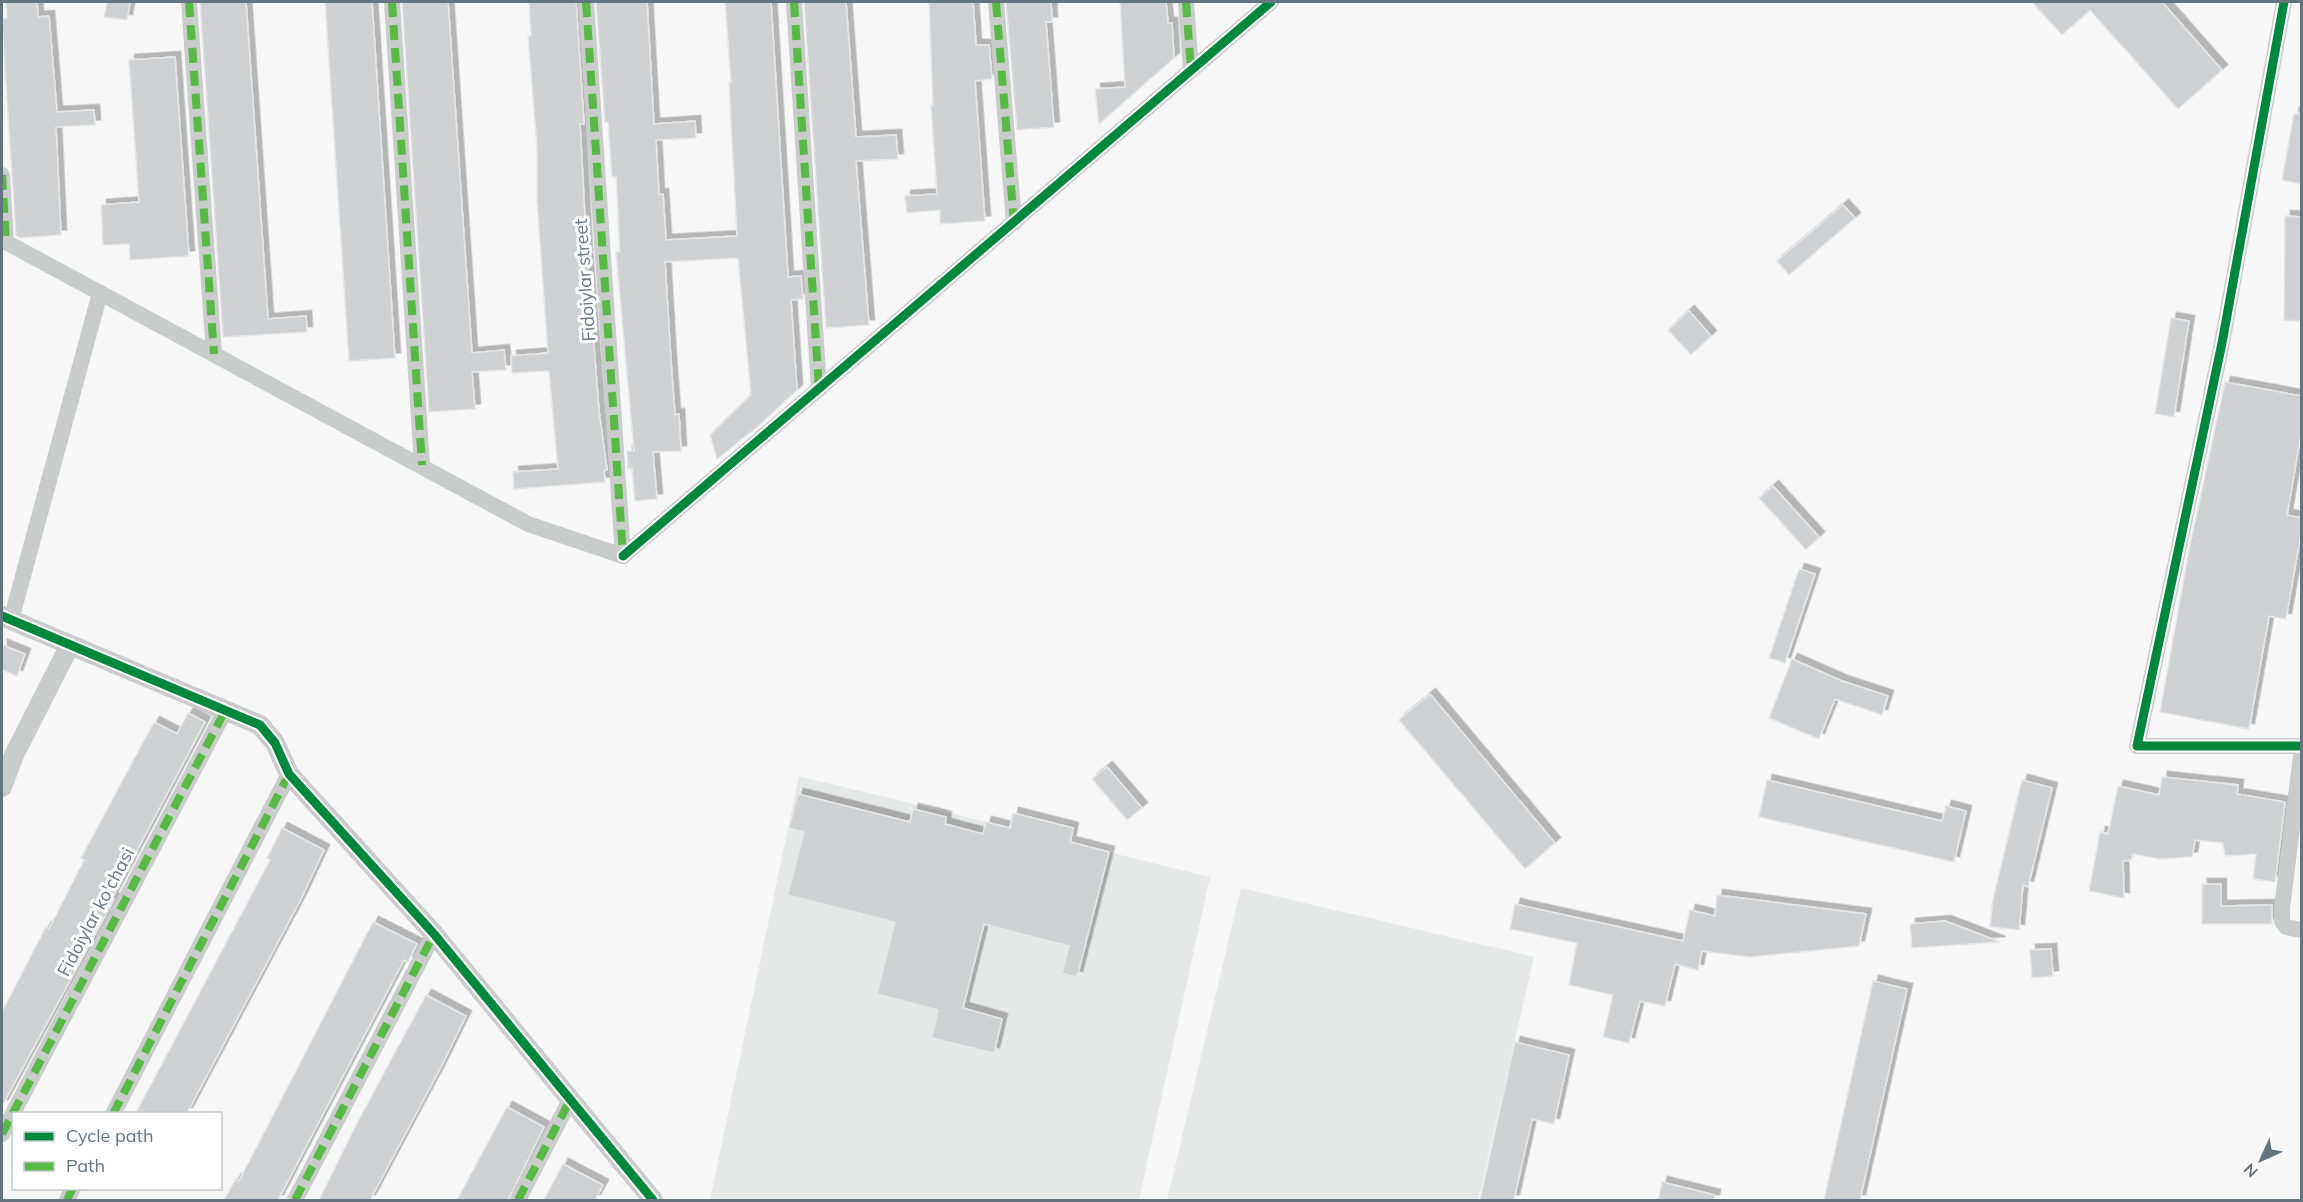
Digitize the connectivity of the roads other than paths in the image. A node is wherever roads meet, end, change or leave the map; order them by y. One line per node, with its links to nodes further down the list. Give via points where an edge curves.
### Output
1 (189, 2): 14 (street)
2 (392, 2): 16 (street)
3 (586, 2): 17 (street, Fidoiylar street)
4 (794, 2): 15 (street)
5 (996, 2): 11 (street)
6 (1186, 2): 9 (street)
7 (1271, 2): 9 (street)
8 (2284, 2): 21 (street, via 2222,343 2137,746)
9 (1191, 70): 11 (street)
10 (2, 175): 12 (street)
11 (1014, 223): 15 (street)
12 (4, 241): 13 (street)
13 (100, 292): 14 (street); 18 (street)
14 (214, 354): 16 (street)
15 (819, 389): 17 (street)
16 (422, 465): 17 (street, via 528,524)
17 (623, 556)
18 (6, 618): 19 (street)
19 (70, 645): 20 (street); 23 (street, via 14,754)
20 (226, 709): 22 (street, via 251,719 268,733); 27 (street, Fidoiylar ko'chasi)
21 (2301, 747): 24 (street, via 2282,908 2286,927)
22 (290, 774): 25 (street); 28 (street)
23 (2, 787)
24 (2301, 930)
25 (434, 934): 26 (street); 31 (street)
26 (569, 1102): 32 (street); 33 (street)
27 (14, 1112)
28 (113, 1112)
29 (12, 1115): 30 (street, Fidoiylar ko'chasi)
30 (2, 1134)
31 (295, 1200)
32 (518, 1200)
33 (653, 1200)

